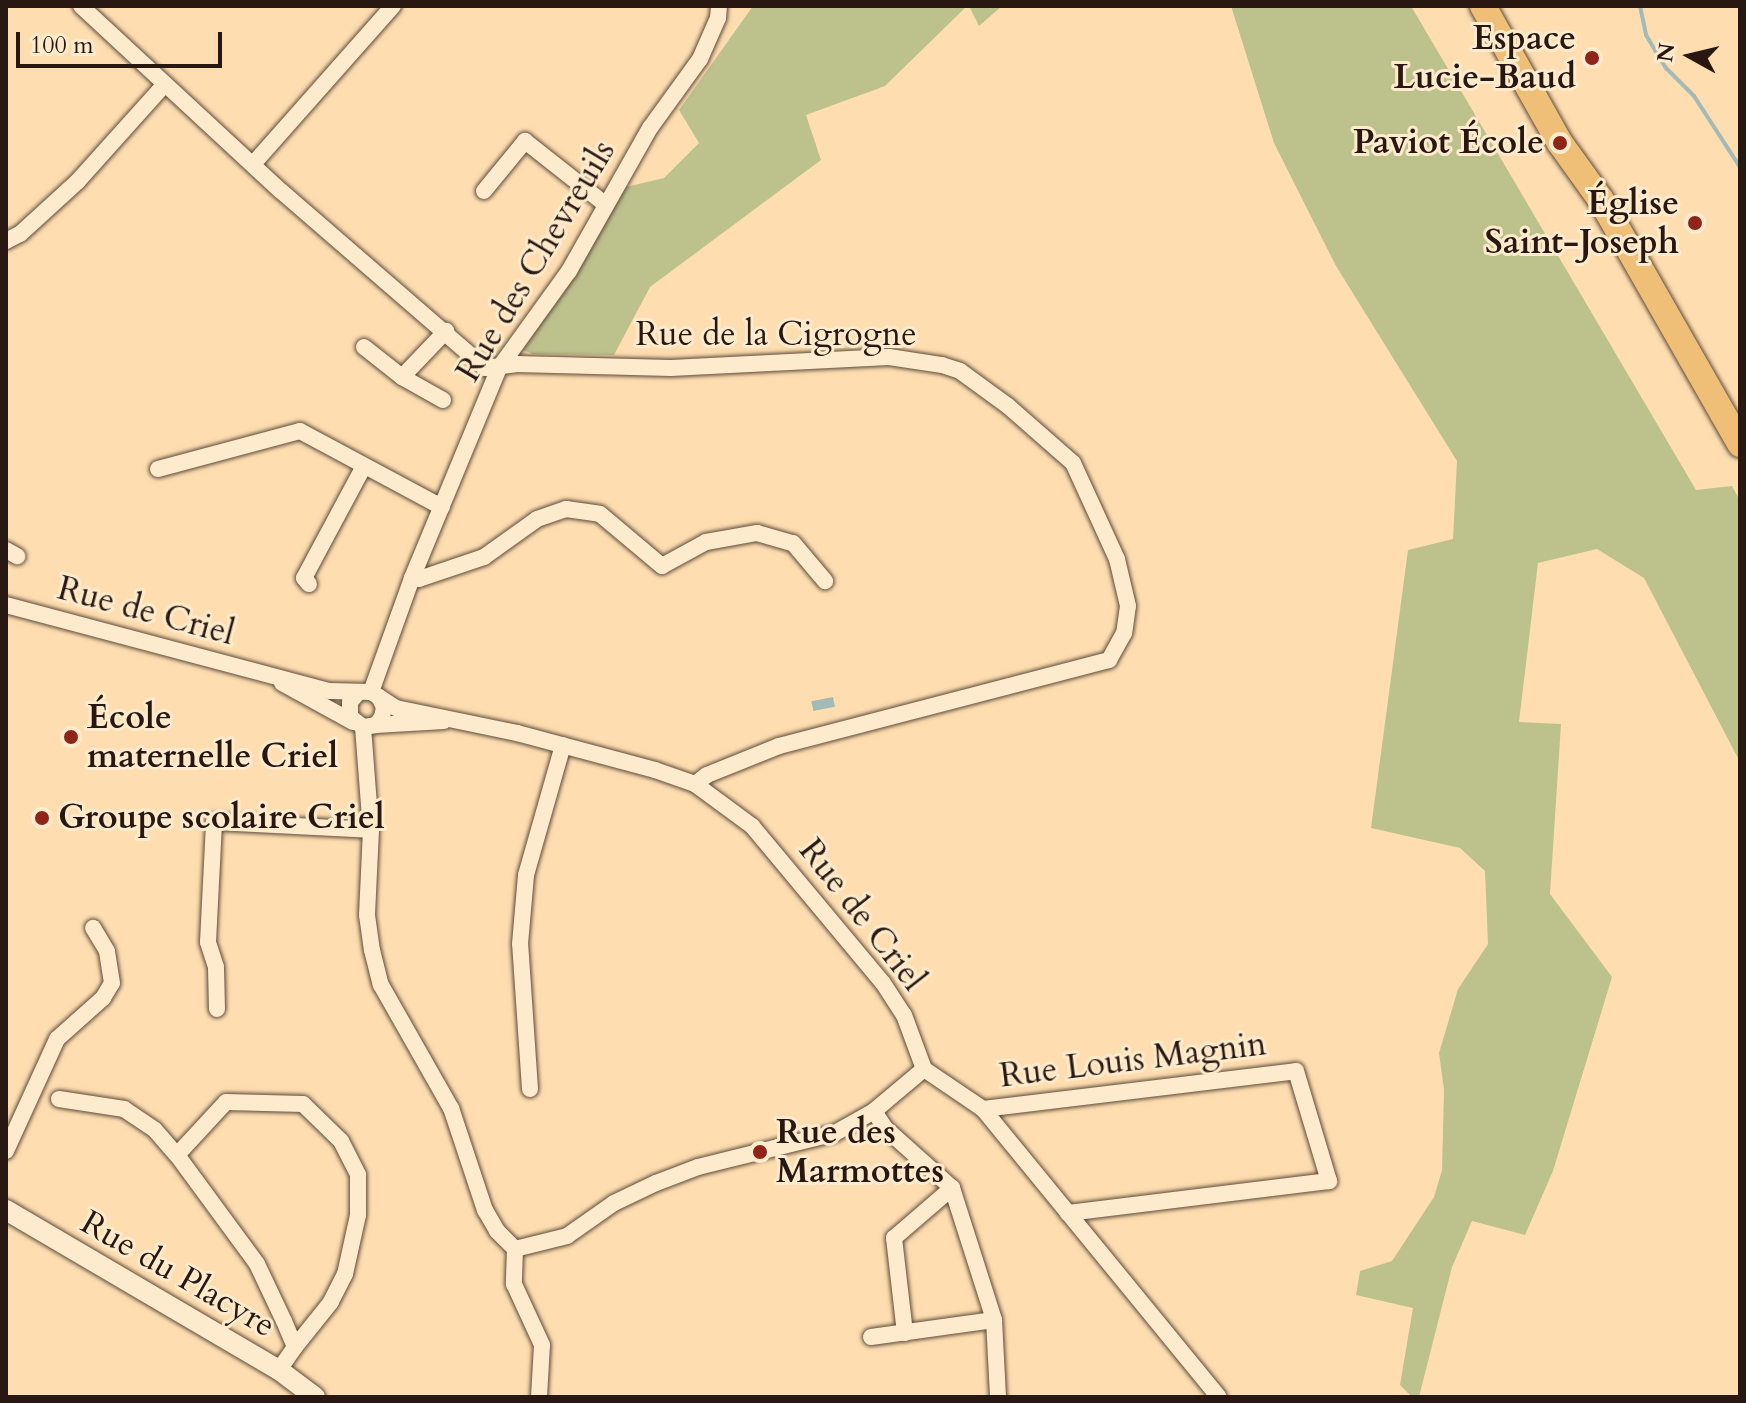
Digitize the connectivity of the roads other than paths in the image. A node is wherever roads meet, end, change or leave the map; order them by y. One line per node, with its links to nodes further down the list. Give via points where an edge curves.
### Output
1 (81, 6): 5 (street)
2 (393, 6): 6 (street)
3 (719, 6): 8 (street, Rue des Chevreuils, via 700,59 650,128)
4 (1483, 6): 15 (main road)
5 (164, 85): 6 (street); 9 (street, via 78,181)
6 (254, 163): 10 (street)
7 (484, 191): 8 (street, via 525,141)
8 (606, 205): 12 (street, Rue des Chevreuils, via 569,271)
9 (6, 241)
10 (446, 331): 12 (street, via 485,368); 13 (street)
11 (364, 347): 13 (street)
12 (499, 368): 18 (street, Rue des Chevreuils); 28 (street, Rue de la Cigrogne, via 671,368 889,357 942,365 960,371 1033,425 1073,463 1090,496 1117,559 1128,606 1124,633 1109,660 779,746)
13 (402, 377): 14 (street)
14 (443, 400)
15 (1740, 444)
16 (364, 466): 17 (street, via 300,431); 18 (street); 21 (street, via 304,578)
17 (158, 469)
18 (442, 507): 19 (street, Rue des Chevreuils)
19 (412, 578): 20 (street, via 484,557 537,519 566,509 600,514 662,566 706,542 757,533 793,543); 24 (street, Rue des Chevreuils)
20 (825, 581)
21 (309, 584)
22 (6, 605): 23 (street, Rue de Criel)
23 (271, 676): 24 (street, Rue de Criel); 26 (street, Rue de Criel)
24 (369, 695): 25 (street, Rue de Criel, via 396,708); 26 (street, via 384,712); 26 (street, via 349,707)
25 (450, 719): 26 (street, Rue de Criel); 27 (street, Rue de Criel)
26 (364, 725): 29 (street)
27 (563, 745): 28 (street, Rue de Criel); 33 (street, via 526,875 520,944)
28 (695, 784): 32 (street, Rue de Criel, via 752,826 883,983 904,1015)
29 (371, 830): 31 (street, via 214,822 208,942 216,967); 42 (street, via 367,915 381,985 451,1108 485,1210)
30 (93, 928): 37 (street, via 107,951 112,983 103,998 57,1039)
31 (217, 1009)
32 (924, 1069): 35 (street); 36 (street)
33 (530, 1089)
34 (59, 1099): 38 (street, via 124,1109 155,1130)
35 (983, 1109): 41 (street); 41 (street, Rue Louis Magnin, via 1296,1071 1329,1181)
36 (874, 1111): 39 (street, via 885,1128); 42 (street, via 835,1133 698,1167 656,1183 614,1203 567,1236)
37 (6, 1151)
38 (177, 1155): 46 (street, via 257,1264); 46 (street, via 226,1102 303,1104 341,1141 358,1175 358,1215 345,1274 331,1302)
39 (952, 1188): 43 (street); 44 (street, via 894,1238)
40 (6, 1210): 47 (street, Rue du Placyre)
41 (1068, 1213): 51 (street)
42 (515, 1249): 49 (street, via 514,1284 542,1345)
43 (994, 1320): 44 (street); 50 (street)
44 (905, 1333): 45 (street)
45 (871, 1337)
46 (295, 1347): 47 (street)
47 (279, 1370): 48 (street, Rue du Placyre)
48 (315, 1397)
49 (539, 1397)
50 (998, 1397)
51 (1219, 1397)

